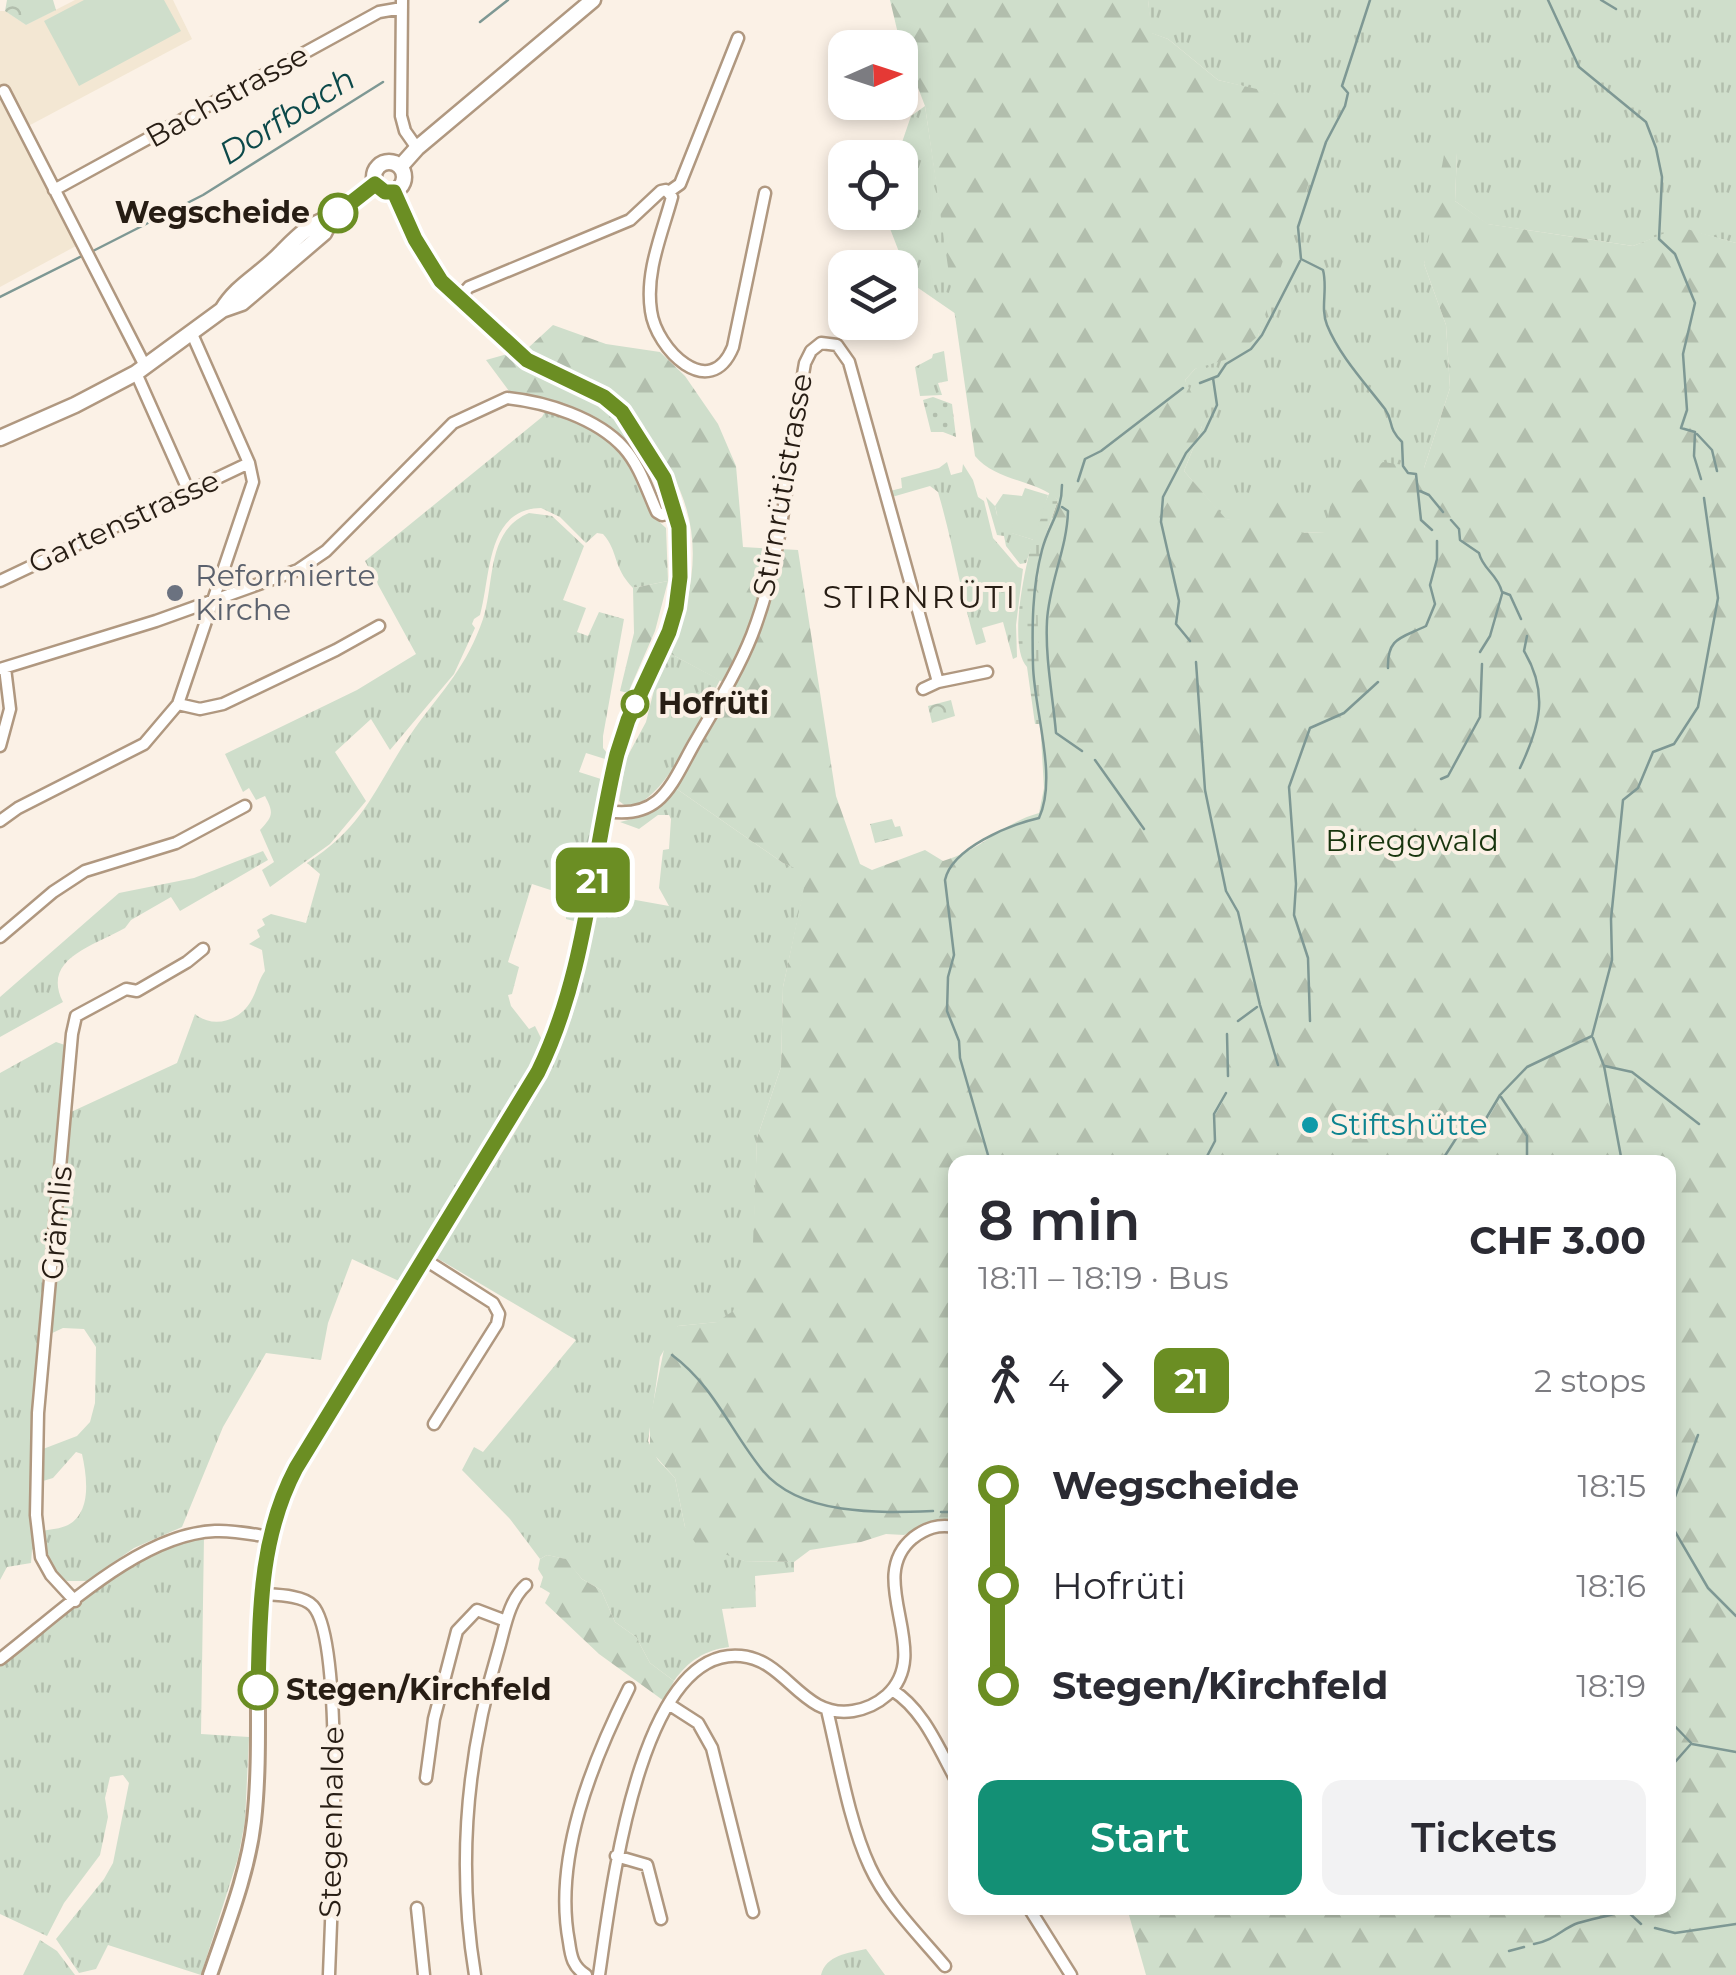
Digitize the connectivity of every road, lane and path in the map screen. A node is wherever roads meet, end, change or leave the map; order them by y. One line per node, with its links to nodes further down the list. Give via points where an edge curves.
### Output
1 (593, 0): 5 (main road)
2 (402, 4): 5 (street, via 401,116); 8 (street, Bachstrasse)
3 (738, 38): 9 (street, via 680,184)
4 (4, 91): 8 (street)
5 (417, 148): 6 (main road)
6 (400, 167): 7 (main road, via 378,166); 10 (main road, via 404,181)
7 (375, 184): 10 (main road); 13 (main road, via 290,242)
8 (54, 190): 14 (street)
9 (670, 191): 11 (street, via 654,258 651,312 675,358 698,370 722,362 732,346); 12 (street, via 661,191 630,220)
10 (394, 192): 12 (street, via 430,265)
11 (765, 193)
12 (460, 296): 18 (street, via 527,360 622,412 651,454)
13 (192, 334): 14 (main road); 16 (street)
14 (140, 370): 15 (main road); 17 (street)
15 (0, 438)
16 (249, 464): 17 (street, Gartenstrasse); 20 (street, via 252,488)
17 (189, 492): 19 (street, Gartenstrasse)
18 (676, 512): 20 (street, via 657,512 638,468 608,433 507,398 453,423 326,552); 29 (street, via 676,608 623,733)
19 (0, 581)
20 (216, 599): 22 (street); 26 (street)
21 (378, 626): 26 (street, via 223,704 200,710)
22 (2, 669): 27 (street, via 10,709)
23 (987, 672): 24 (street)
24 (938, 682): 25 (street); 29 (street, Stirnrütistrasse, via 849,362 837,345 821,343 805,363 775,552 751,638 661,798 637,813)
25 (923, 689)
26 (178, 704): 30 (street, via 144,744)
27 (0, 746)
28 (245, 806): 31 (street, via 176,842 85,871)
29 (606, 812): 33 (street, via 557,1034)
30 (0, 822)
31 (0, 937)
32 (202, 949): 39 (street, Grämlis, via 138,991 126,990 76,1016 72,1034 38,1412 36,1515 41,1557)
33 (424, 1259): 34 (street, via 499,1314); 36 (street, via 296,1468)
34 (434, 1424)
35 (948, 1526): 43 (street, via 917,1535 897,1559 904,1657)
36 (269, 1538): 38 (street); 39 (street, via 217,1530 168,1540)
37 (526, 1586): 40 (street)
38 (262, 1594): 54 (street, via 254,1824); 55 (street, Stegenhalde, via 307,1602 324,1634 334,1739)
39 (76, 1600): 41 (street)
40 (506, 1622): 47 (street, via 477,1610 456,1631); 57 (street, via 481,1718 468,1818)
41 (0, 1659)
42 (629, 1688): 58 (street, via 596,1763 571,1852 566,1926 574,1964)
43 (892, 1690): 45 (street, via 857,1710); 46 (street, via 922,1719)
44 (670, 1706): 45 (street, via 702,1664 730,1655 761,1661); 48 (street, via 640,1766); 50 (street, via 698,1722 712,1748)
45 (827, 1710): 53 (street, via 870,1868)
46 (948, 1765)
47 (426, 1778)
48 (616, 1856): 52 (street, via 647,1865); 59 (street)
49 (416, 1908): 56 (street)
50 (753, 1912)
51 (1032, 1915): 60 (street)
52 (661, 1918)
53 (944, 1966)
54 (210, 1975)
55 (329, 1975)
56 (424, 1975)
57 (475, 1975)
58 (586, 1975)
59 (599, 1975)
60 (1071, 1975)

